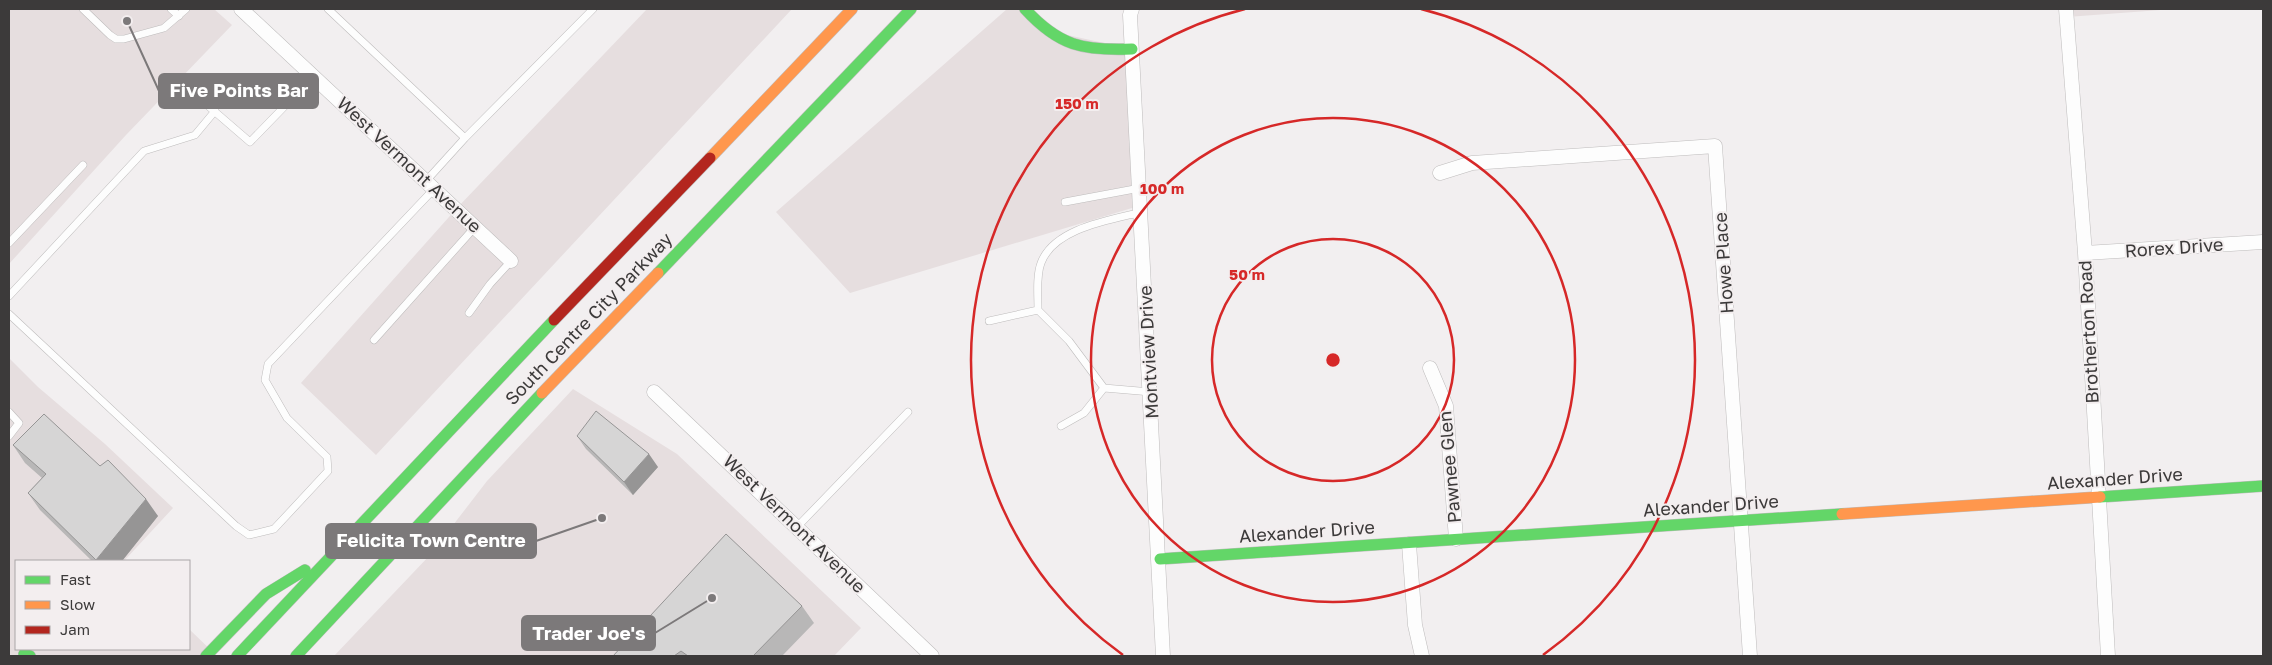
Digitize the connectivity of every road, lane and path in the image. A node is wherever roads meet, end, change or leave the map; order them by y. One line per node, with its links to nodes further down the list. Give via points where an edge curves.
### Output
1 (83, 9): 13 (lane, via 116,39 164,28)
2 (171, 9): 13 (lane)
3 (186, 9): 13 (lane)
4 (241, 9): 15 (street, West Vermont Avenue)
5 (328, 9): 18 (lane)
6 (593, 9): 18 (lane)
7 (852, 9): 50 (main road, South Centre City Parkway)
8 (919, 9): 12 (main road, South Centre City Parkway)
9 (1025, 9): 14 (main road, via 1044,30 1070,45 1095,51)
10 (1132, 9): 14 (street, Montview Drive)
11 (2066, 9): 28 (street, Brotherton Road)
12 (907, 13): 54 (main road, South Centre City Parkway)
13 (179, 16)
14 (1132, 48): 22 (street, Montview Drive)
15 (314, 76): 17 (lane, via 250,142); 21 (street, West Vermont Avenue)
16 (199, 98): 17 (lane)
17 (215, 111): 30 (lane, via 195,135 144,152)
18 (465, 138): 21 (lane)
19 (82, 165): 27 (lane)
20 (1440, 173): 46 (street, Howe Place, via 1472,163 1715,146)
21 (430, 185): 25 (street, West Vermont Avenue); 33 (lane, via 268,364 265,380 287,418 327,457 328,471 274,529 249,534 236,526)
22 (1140, 188): 23 (lane); 24 (street, Montview Drive)
23 (1065, 202)
24 (1142, 212): 31 (lane, via 1084,227 1048,250 1040,264); 39 (street, Montview Drive)
25 (475, 226): 29 (street, West Vermont Avenue); 35 (lane)
26 (2263, 242): 28 (street, Rorex Drive)
27 (9, 243)
28 (2085, 253): 45 (street, Brotherton Road)
29 (511, 261): 32 (lane)
30 (9, 296)
31 (1038, 310): 34 (lane); 37 (lane, via 1069,340)
32 (468, 313)
33 (9, 314)
34 (989, 321)
35 (374, 340)
36 (1430, 368): 48 (street, Pawnee Glen, via 1446,406)
37 (1104, 388): 39 (lane); 42 (lane, via 1084,413)
38 (654, 392): 47 (street, West Vermont Avenue)
39 (1151, 392): 51 (street, Montview Drive)
40 (9, 412): 43 (lane, via 19,423)
41 (908, 412): 47 (lane)
42 (1061, 426)
43 (9, 436)
44 (2263, 486): 45 (main road, Alexander Drive)
45 (2098, 498): 46 (main road, Alexander Drive); 59 (street, Brotherton Road)
46 (1742, 522): 48 (main road, Alexander Drive); 58 (street, Howe Place)
47 (797, 527): 55 (street, West Vermont Avenue)
48 (1456, 540): 49 (main road, Alexander Drive)
49 (1409, 544): 51 (main road, Alexander Drive); 57 (street, via 1415,625)
50 (328, 556): 52 (main road, via 266,594); 53 (main road, South Centre City Parkway)
51 (1160, 559): 56 (street, Montview Drive)
52 (206, 656)
53 (236, 656)
54 (296, 656)
55 (932, 656)
56 (1163, 656)
57 (1422, 656)
58 (1750, 656)
59 (2108, 656)

